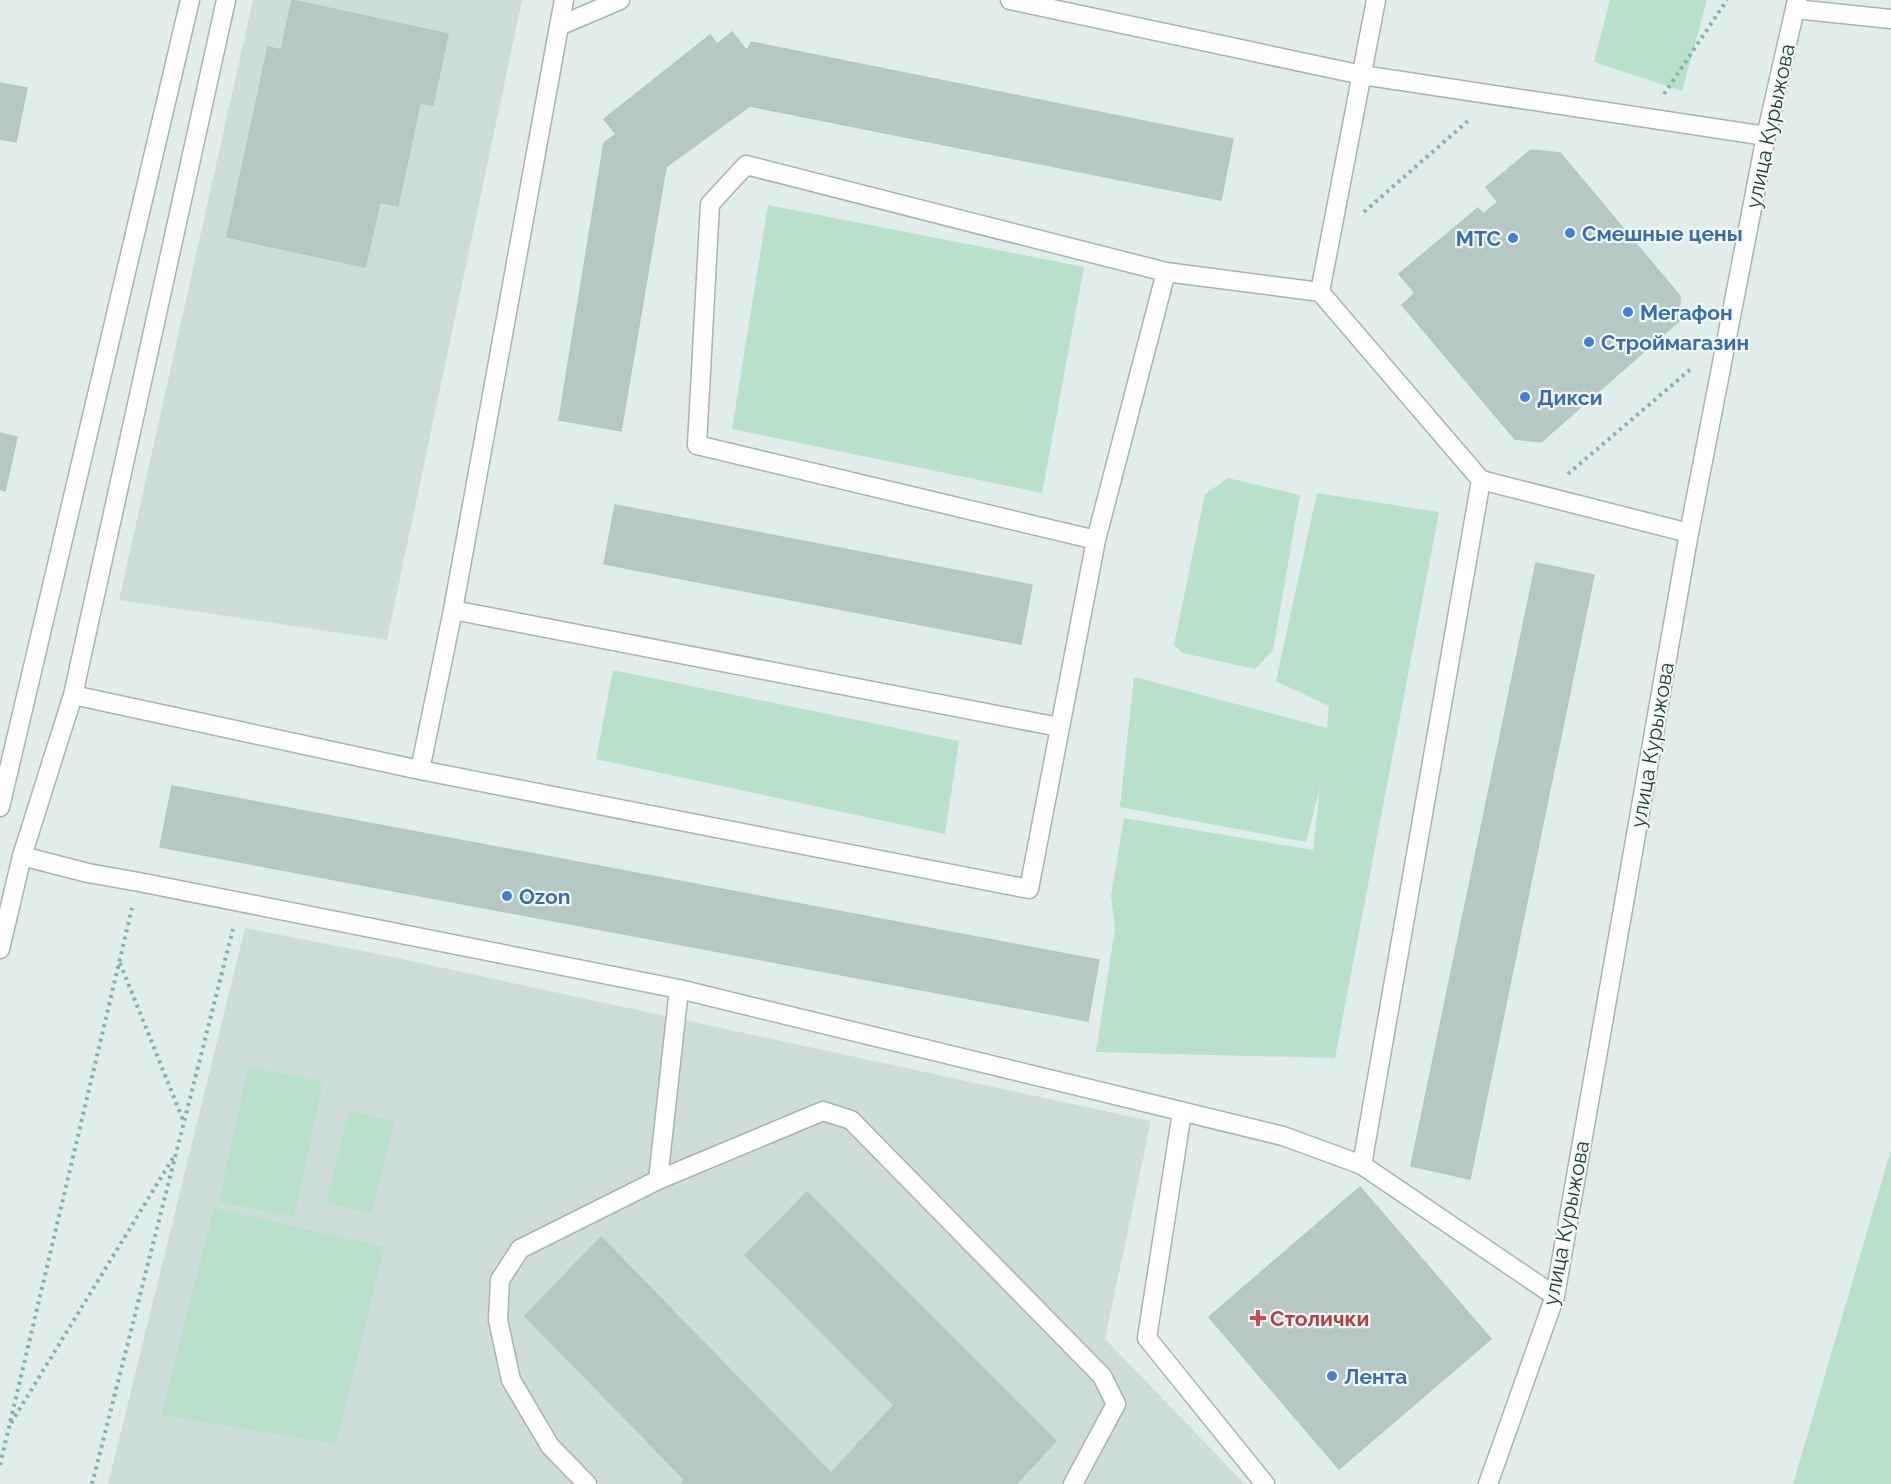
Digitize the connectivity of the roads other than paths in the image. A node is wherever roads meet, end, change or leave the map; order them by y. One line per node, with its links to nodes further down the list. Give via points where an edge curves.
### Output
1 (190, 0): 21 (street)
2 (226, 0): 18 (street)
3 (564, 0): 9 (street)
4 (620, 0): 9 (street)
5 (1010, 0): 10 (street)
6 (1376, 0): 10 (street)
7 (1796, 4): 8 (street); 11 (street, улица Курыжова)
8 (1891, 19)
9 (559, 26): 17 (street)
10 (1362, 75): 11 (street); 13 (street)
11 (1766, 136): 15 (street, улица Курыжова)
12 (1166, 272): 13 (street); 16 (street); 16 (street, via 746,165 710,204 697,444)
13 (1320, 292): 14 (street)
14 (1481, 480): 15 (street); 26 (street)
15 (1689, 533): 28 (street, улица Курыжова)
16 (1096, 540): 19 (street)
17 (453, 609): 19 (street); 20 (street)
18 (73, 694): 20 (street); 22 (street)
19 (1059, 727): 20 (street, via 1029,889)
20 (420, 770)
21 (0, 807)
22 (22, 856): 23 (street); 24 (street, via 88,873)
23 (0, 949)
24 (679, 989): 25 (street); 27 (street)
25 (1182, 1112): 26 (street, via 1283,1136); 31 (street, via 1146,1338)
26 (1362, 1165): 28 (street)
27 (658, 1180): 29 (street, via 520,1249 500,1280 498,1320 512,1380 550,1446); 30 (street, via 823,1111 851,1120 1102,1376 1116,1404)
28 (1555, 1296): 32 (street, улица Курыжова)
29 (587, 1484)
30 (1073, 1484)
31 (1265, 1484)
32 (1488, 1484)

